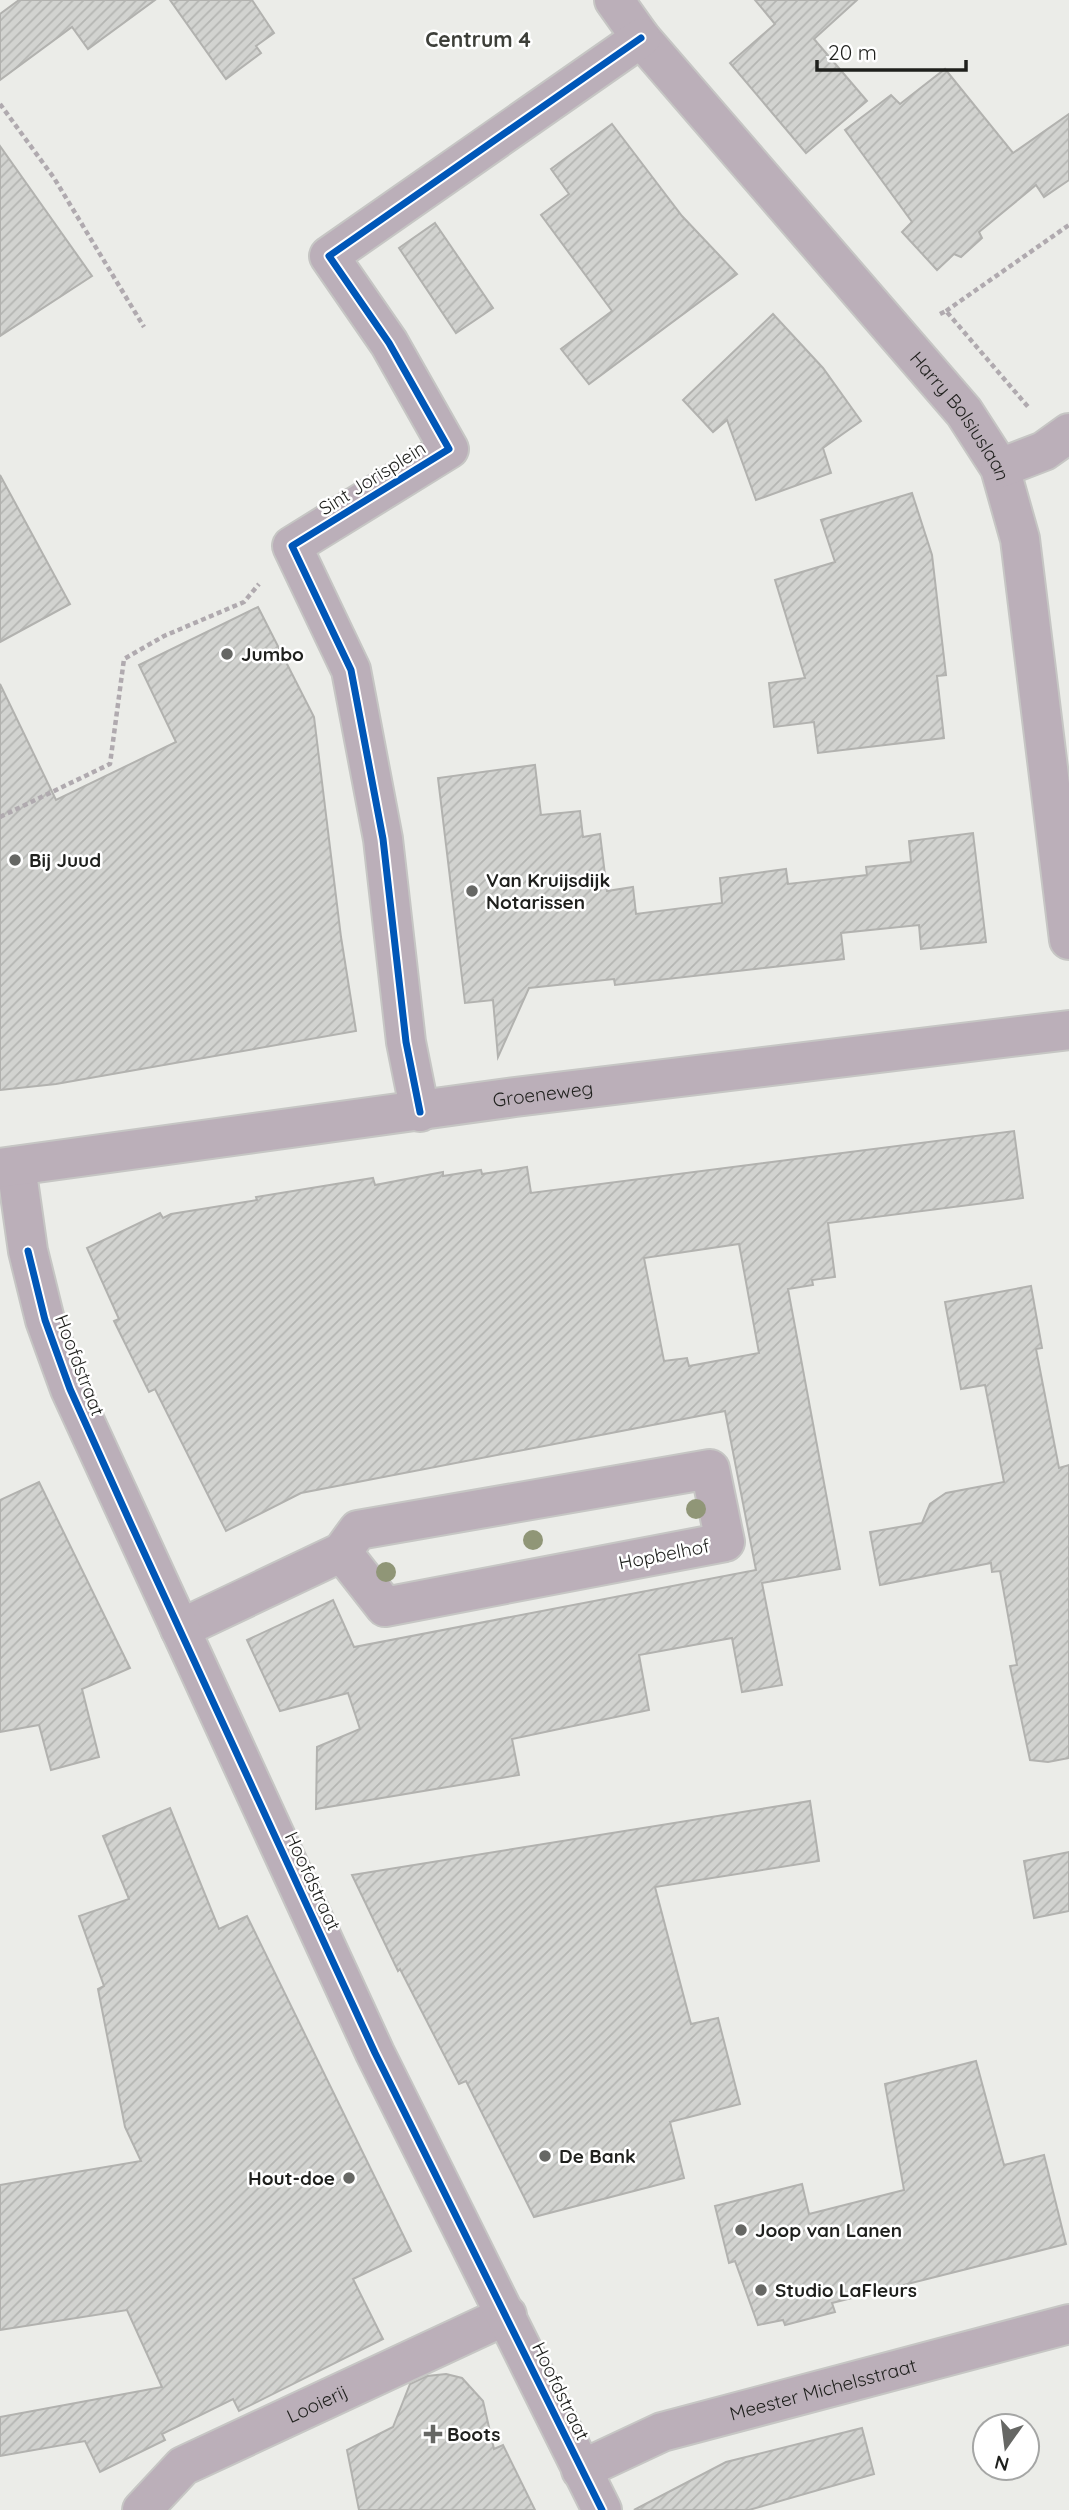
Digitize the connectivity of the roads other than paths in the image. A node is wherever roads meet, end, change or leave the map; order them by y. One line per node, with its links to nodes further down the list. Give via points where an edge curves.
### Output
1 (614, 0): 2 (street, Harry Bolsiuslaan)
2 (641, 38): 4 (street, Harry Bolsiuslaan, via 964,412); 7 (street, Sint Jorisplein, via 329,256 389,343 449,449 292,546 351,670 383,839 406,1042)
3 (1069, 433): 4 (street, via 1044,451)
4 (1000, 468): 5 (street, Harry Bolsiuslaan, via 1020,539)
5 (1069, 940)
6 (1069, 1030): 7 (street, Groeneweg)
7 (420, 1112): 8 (street, Groeneweg)
8 (8, 1167): 10 (street, Hoofdstraat, via 45,1320 70,1389)
9 (342, 1552): 9 (street, Hopbelhof, via 358,1530 710,1469 725,1542 385,1607); 10 (street, Hopbelhof)
10 (180, 1629): 11 (street, Hoofdstraat, via 374,2053)
11 (507, 2315): 13 (street, Hoofdstraat); 14 (street, Looierij, via 183,2466)
12 (1069, 2324): 13 (street, Meester Michelsstraat, via 662,2432)
13 (582, 2470): 15 (street, Hoofdstraat)
14 (142, 2510)
15 (602, 2510)

